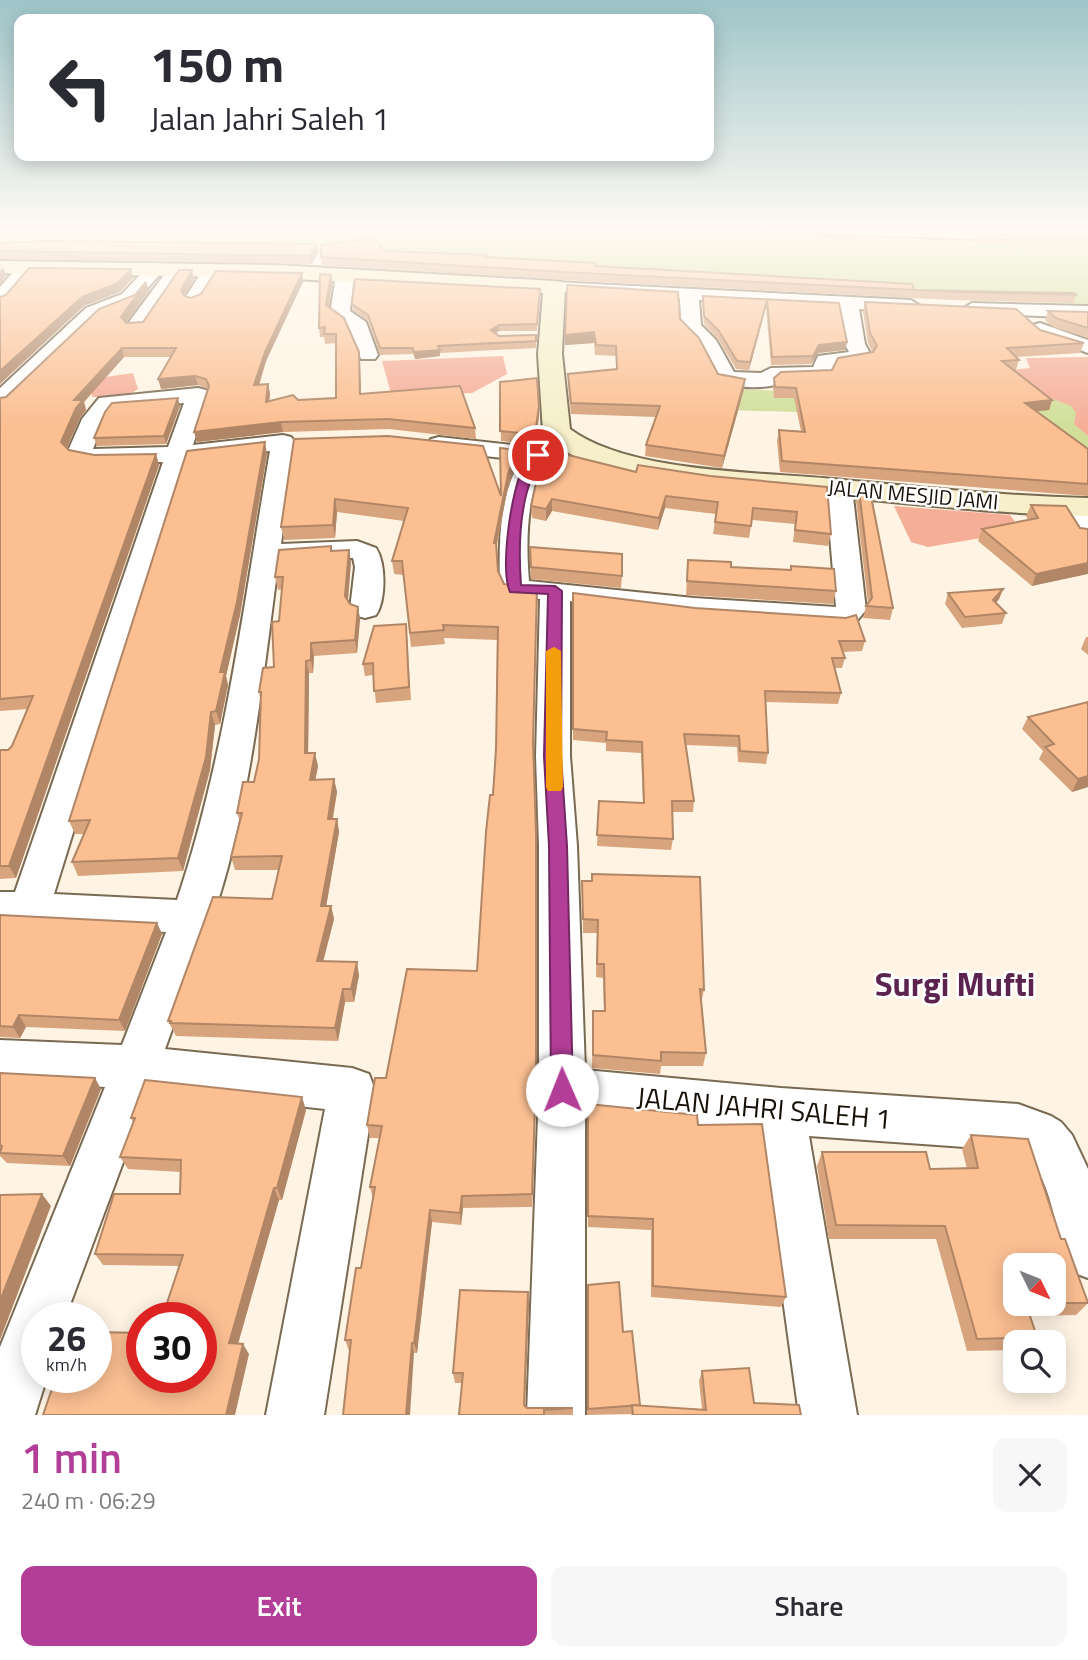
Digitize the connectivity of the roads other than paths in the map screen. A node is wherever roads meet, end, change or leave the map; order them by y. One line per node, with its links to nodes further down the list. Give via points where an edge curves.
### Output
1 (133, 294): 17 (street, via 93,312)
2 (160, 294): 14 (street)
3 (197, 294): 8 (street)
4 (343, 294): 16 (street, via 340,314 356,322)
5 (554, 294): 19 (street)
6 (663, 294): 7 (street)
7 (689, 296): 9 (street); 9 (street, via 691,327 709,344 727,379 819,374 825,360 862,357 855,344)
8 (194, 298)
9 (849, 303): 10 (street)
10 (928, 307)
11 (954, 309): 12 (street)
12 (1017, 309): 13 (street); 15 (street, via 1045,333)
13 (1088, 312)
14 (136, 326)
15 (1088, 347)
16 (368, 355)
17 (0, 400)
18 (416, 442): 19 (street)
19 (548, 444): 20 (street, JALAN MESJID JAMI, via 564,439 600,456 652,468); 24 (street, via 529,467 512,556 515,589)
20 (839, 488): 21 (street, JALAN MESJID JAMI); 24 (street, via 851,610 844,617)
21 (1080, 507): 22 (street)
22 (1088, 532)
23 (268, 552): 25 (street, via 362,551 369,567); 26 (street, via 293,443 177,454); 27 (street, via 228,781)
24 (555, 591): 30 (street, via 552,756)
25 (365, 609)
26 (14, 909): 27 (street)
27 (192, 917): 29 (street)
28 (0, 1061): 29 (street)
29 (136, 1067): 33 (street); 36 (street, via 352,1090)
30 (562, 1090): 31 (street, JALAN JAHRI SALEH 1); 37 (street)
31 (781, 1111): 32 (street, JALAN JAHRI SALEH 1, via 1018,1127 1047,1141); 38 (street)
32 (1085, 1228)
33 (44, 1302)
34 (21, 1369): 35 (street)
35 (6, 1415)
36 (295, 1415)
37 (556, 1415)
38 (828, 1415)

